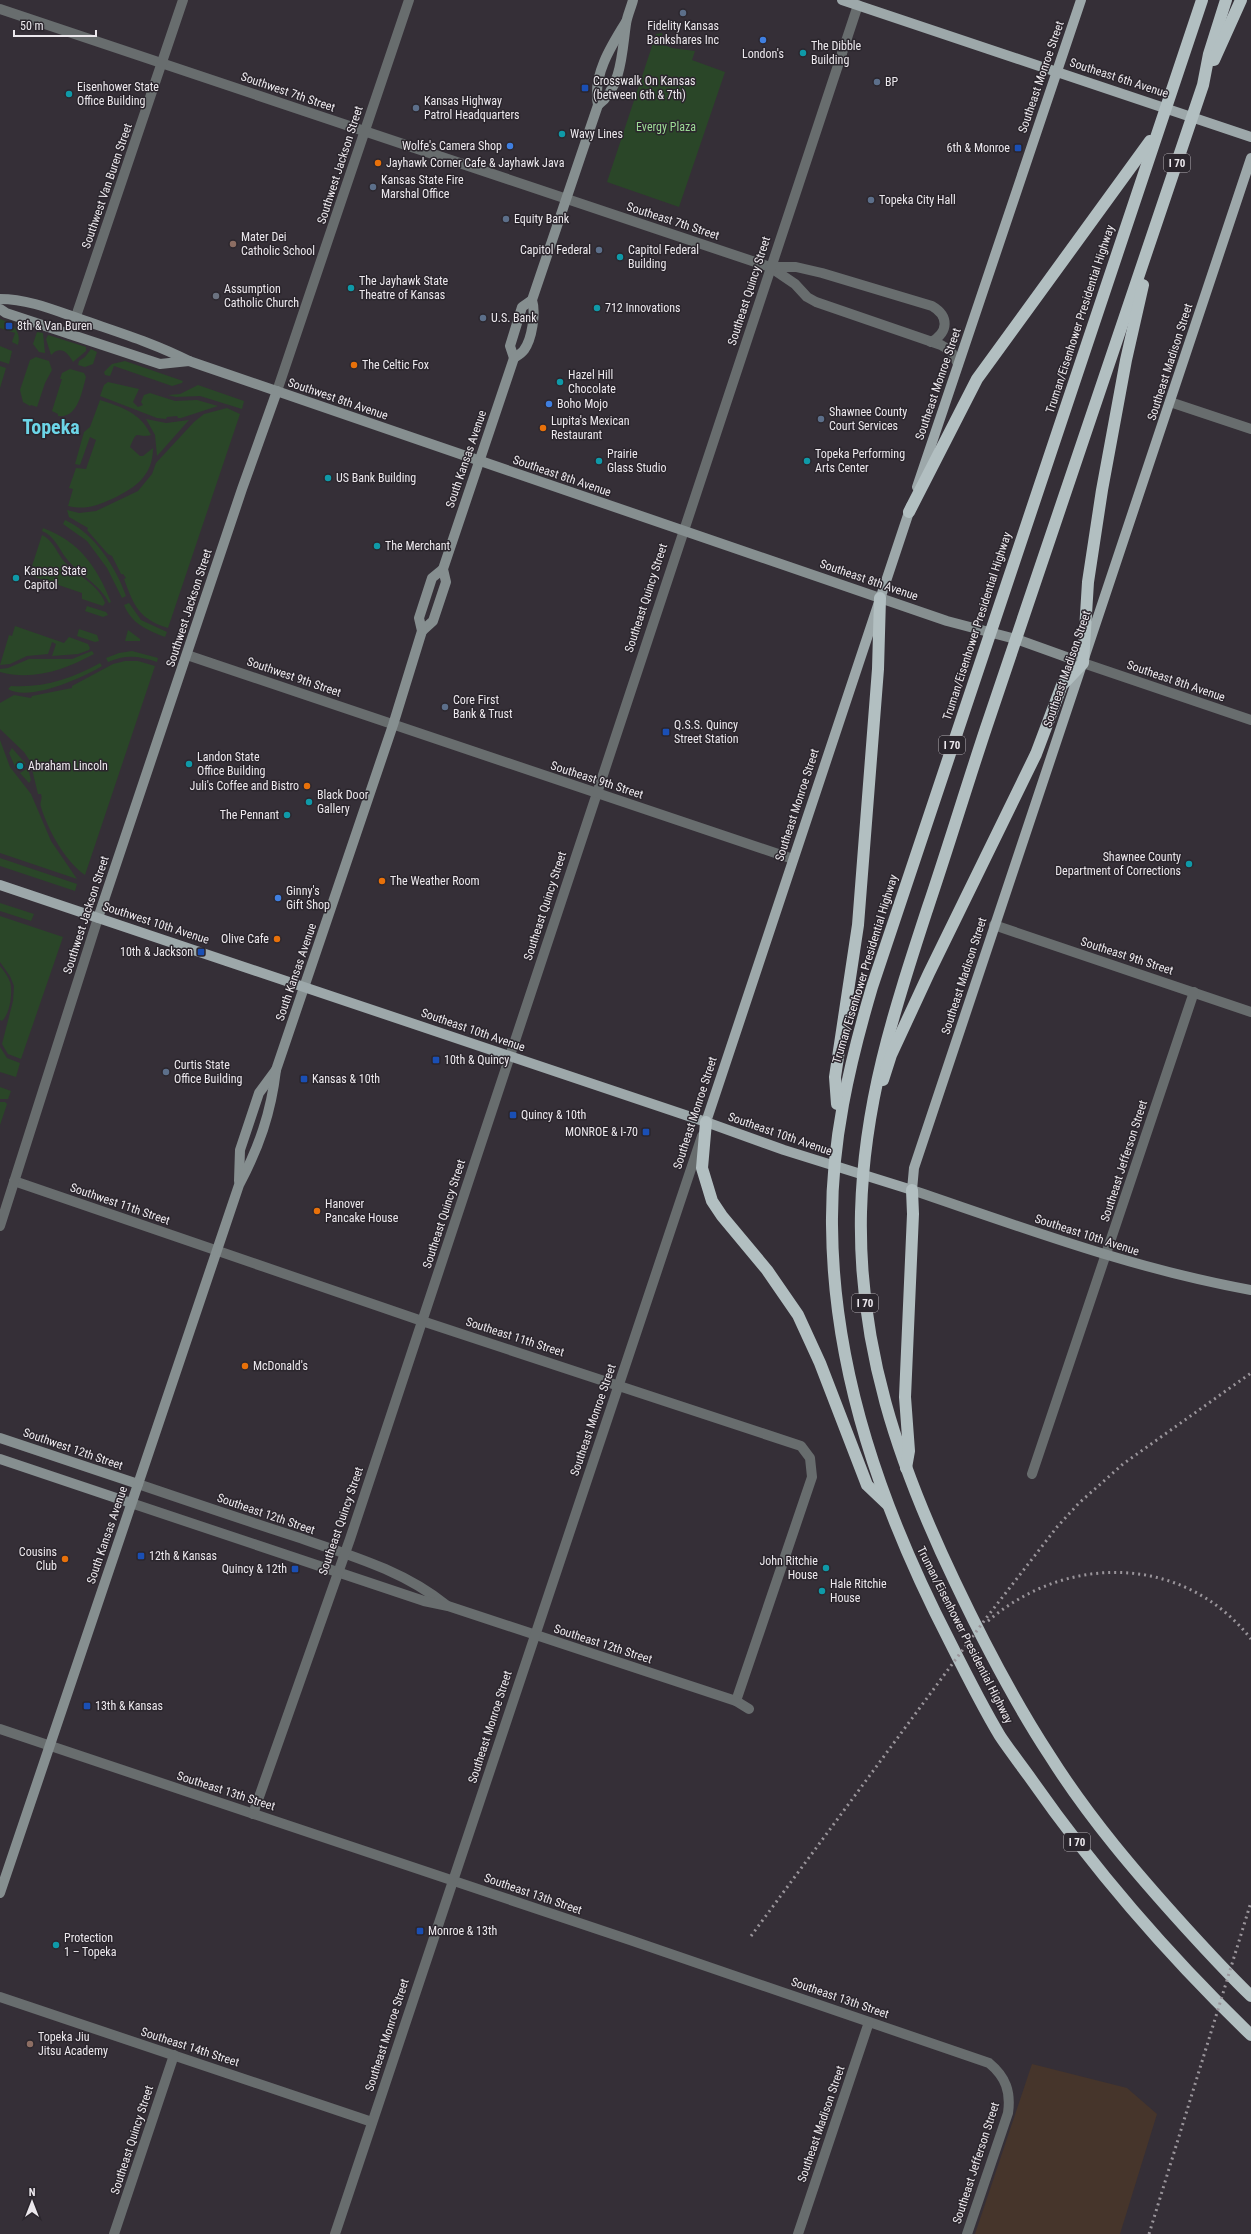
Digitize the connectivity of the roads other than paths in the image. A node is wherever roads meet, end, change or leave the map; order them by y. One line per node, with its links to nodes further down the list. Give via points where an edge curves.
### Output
1 (183, 0): 12 (street, Southwest Van Buren Street)
2 (409, 0): 17 (street, Southwest Jackson Street)
3 (633, 0): 11 (main road, South Kansas Avenue)
4 (842, 0): 9 (main road, Southeast 6th Avenue)
5 (1081, 0): 13 (main road, Southeast Monroe Street)
6 (1202, 0): 16 (highway, Truman/Eisenhower Presidential Highway / I 70)
7 (1226, 0): 14 (highway, Truman/Eisenhower Presidential Highway / I 70, via 1209,54)
8 (1241, 0): 14 (highway)
9 (858, 5): 13 (main road, Southeast 6th Avenue); 22 (street, Southeast Quincy Street)
10 (0, 9): 12 (street, Southwest 7th Street)
11 (626, 22): 15 (main road, South Kansas Avenue, via 608,52 596,93); 15 (main road, South Kansas Avenue, via 622,58 616,79 606,99)
12 (162, 63): 17 (street, Southwest 7th Street); 26 (street, Southwest Van Buren Street)
13 (1056, 72): 18 (main road, Southeast 6th Avenue); 31 (main road, Southeast Monroe Street)
14 (1203, 85): 21 (highway, Truman/Eisenhower Presidential Highway / I 70)
15 (598, 105): 20 (main road, South Kansas Avenue)
16 (1158, 128): 36 (highway, via 977,379); 56 (highway, Truman/Eisenhower Presidential Highway / I 70, via 872,987 853,1053)
17 (364, 132): 20 (street, Southwest 7th Street); 32 (street, Southwest Jackson Street)
18 (1251, 137)
19 (1251, 158): 33 (main road, Southeast Madison Street)
20 (567, 200): 22 (street, Southeast 7th Street); 24 (main road, South Kansas Avenue)
21 (1152, 240): 42 (highway, via 1102,490 1088,582); 57 (highway, Truman/Eisenhower Presidential Highway / I 70, via 972,769 904,978 874,1087)
22 (770, 267): 28 (street, Southeast 7th Street, via 796,284 807,297 816,302); 28 (street, Southeast 7th Street, via 796,267 822,273 932,306 941,311 945,322 939,337); 37 (street, Southeast Quincy Street)
23 (0, 299): 26 (main road, Southwest 8th Avenue, via 19,299)
24 (532, 300): 29 (main road, South Kansas Avenue, via 535,311 531,331 524,350); 29 (main road, South Kansas Avenue, via 522,307 512,339 510,346)
25 (0, 309): 27 (main road, Southwest 8th Avenue)
26 (76, 318): 27 (street, Southwest Van Buren Street); 30 (main road, Southwest 8th Avenue, via 158,345)
27 (70, 334): 30 (main road, Southwest 8th Avenue, via 160,364)
28 (931, 342): 31 (street, Southeast 7th Street, via 951,351)
29 (514, 358): 35 (main road, South Kansas Avenue)
30 (189, 361): 32 (main road, Southwest 8th Avenue)
31 (958, 364): 36 (main road, Southeast Monroe Street)
32 (277, 391): 35 (main road, Southwest 8th Avenue); 41 (main road, Southwest Jackson Street)
33 (1170, 402): 34 (street); 42 (main road, Southeast Madison Street)
34 (1251, 429)
35 (479, 461): 37 (main road, Southeast 8th Avenue); 38 (main road, South Kansas Avenue)
36 (909, 512): 39 (main road, Southeast Monroe Street)
37 (683, 530): 39 (main road, Southeast 8th Avenue); 45 (street, Southeast Quincy Street)
38 (442, 569): 40 (main road, South Kansas Avenue, via 432,578 419,618); 40 (main road, South Kansas Avenue, via 446,582 433,621)
39 (880, 598): 42 (main road, Southeast 8th Avenue, via 947,621 1019,640); 46 (main road, Southeast Monroe Street); 56 (highway, via 878,669 858,925 835,1077)
40 (422, 631): 44 (main road, South Kansas Avenue)
41 (187, 655): 44 (street, Southwest 9th Street); 48 (main road, Southwest Jackson Street)
42 (1083, 663): 43 (street, Southeast 8th Avenue); 49 (main road, Southeast Madison Street); 57 (highway, via 1062,685 1036,754 891,1055)
43 (1251, 720)
44 (393, 725): 45 (street, Southeast 9th Street); 50 (main road, South Kansas Avenue)
45 (596, 793): 46 (street, Southeast 9th Street); 53 (street, Southeast Quincy Street)
46 (793, 858): 55 (main road, Southeast Monroe Street)
47 (0, 885): 48 (main road, Southwest 10th Avenue)
48 (98, 918): 50 (main road, Southwest 10th Avenue); 58 (street, Southwest Jackson Street)
49 (994, 925): 51 (street, Southeast 9th Street); 60 (main road, Southeast Madison Street)
50 (304, 987): 53 (main road, Southeast 10th Avenue); 54 (main road, South Kansas Avenue)
51 (1194, 992): 52 (street, Southeast 9th Street); 63 (street, Southeast Jefferson Street)
52 (1251, 1012)
53 (510, 1056): 55 (main road, Southeast 10th Avenue); 65 (street, Southeast Quincy Street)
54 (276, 1070): 59 (main road, South Kansas Avenue, via 272,1102 255,1155); 59 (main road, South Kansas Avenue, via 259,1093 240,1150)
55 (706, 1122): 60 (main road, Southeast 10th Avenue, via 784,1150); 66 (street, Southeast Monroe Street); 73 (highway, via 702,1168 712,1200 726,1222 767,1270 798,1315 820,1363 867,1485)
56 (839, 1128): 73 (highway, Truman/Eisenhower Presidential Highway / I 70, via 834,1165 832,1224 839,1325 864,1436)
57 (868, 1131): 69 (highway, Truman/Eisenhower Presidential Highway / I 70, via 861,1214 864,1294 877,1373)
58 (14, 1181): 61 (street, Southwest Jackson Street); 62 (street, Southwest 11th Street)
59 (239, 1185): 62 (main road, South Kansas Avenue)
60 (907, 1188): 63 (main road, Southeast 10th Avenue); 69 (highway, via 913,1214 905,1397 909,1451)
61 (0, 1226)
62 (217, 1251): 65 (street, Southeast 11th Street); 71 (main road, South Kansas Avenue)
63 (1106, 1256): 64 (main road, Southeast 10th Avenue, via 1189,1278); 70 (street, Southeast Jefferson Street)
64 (1251, 1290)
65 (422, 1321): 66 (street, Southeast 11th Street); 74 (street, Southeast Quincy Street)
66 (618, 1385): 77 (street, Southeast Monroe Street); 78 (street, Southeast 11th Street, via 801,1446 810,1458 812,1478)
67 (0, 1438): 71 (main road, Southwest 12th Street)
68 (0, 1459): 72 (main road)
69 (906, 1470): 85 (highway, Truman/Eisenhower Presidential Highway / I 70, via 926,1521 976,1625 1053,1762 1150,1889)
70 (1032, 1474)
71 (138, 1484): 72 (main road, South Kansas Avenue); 74 (street, Southeast 12th Street)
72 (131, 1503): 75 (street, Southeast 12th Street); 81 (main road, South Kansas Avenue)
73 (889, 1506): 88 (highway, Truman/Eisenhower Presidential Highway / I 70, via 904,1547 940,1624 1000,1735 1057,1817 1128,1904 1186,1969)
74 (345, 1554): 75 (street, Southeast Quincy Street); 76 (street, Southeast 12th Street, via 396,1573 429,1591)
75 (337, 1572): 76 (street, Southeast 12th Street, via 424,1601); 82 (street, Southeast Quincy Street)
76 (448, 1606): 77 (street, Southeast 12th Street)
77 (534, 1635): 78 (street, Southeast 12th Street); 83 (street, Southeast Monroe Street)
78 (736, 1701): 79 (street, Southeast 12th Street)
79 (749, 1709)
80 (0, 1729): 81 (street, Southeast 13th Street)
81 (49, 1745): 82 (street, Southeast 13th Street); 84 (main road, South Kansas Avenue)
82 (254, 1814): 83 (street, Southeast 13th Street)
83 (453, 1880): 87 (street, Southeast 13th Street); 91 (street, Southeast Monroe Street)
84 (0, 1893)
85 (1251, 1996)
86 (0, 1997): 89 (street, Southeast 14th Street)
87 (869, 2022): 90 (street, Southeast 13th Street, via 977,2058 989,2063); 94 (street, Southeast Madison Street)
88 (1251, 2035)
89 (174, 2055): 91 (street, Southeast 14th Street); 92 (street, Southeast Quincy Street)
90 (1002, 2076): 95 (street, Southeast Jefferson Street, via 1009,2096 1008,2113)
91 (372, 2122): 93 (street, Southeast Monroe Street)
92 (114, 2234)
93 (335, 2234)
94 (798, 2234)
95 (967, 2234)

